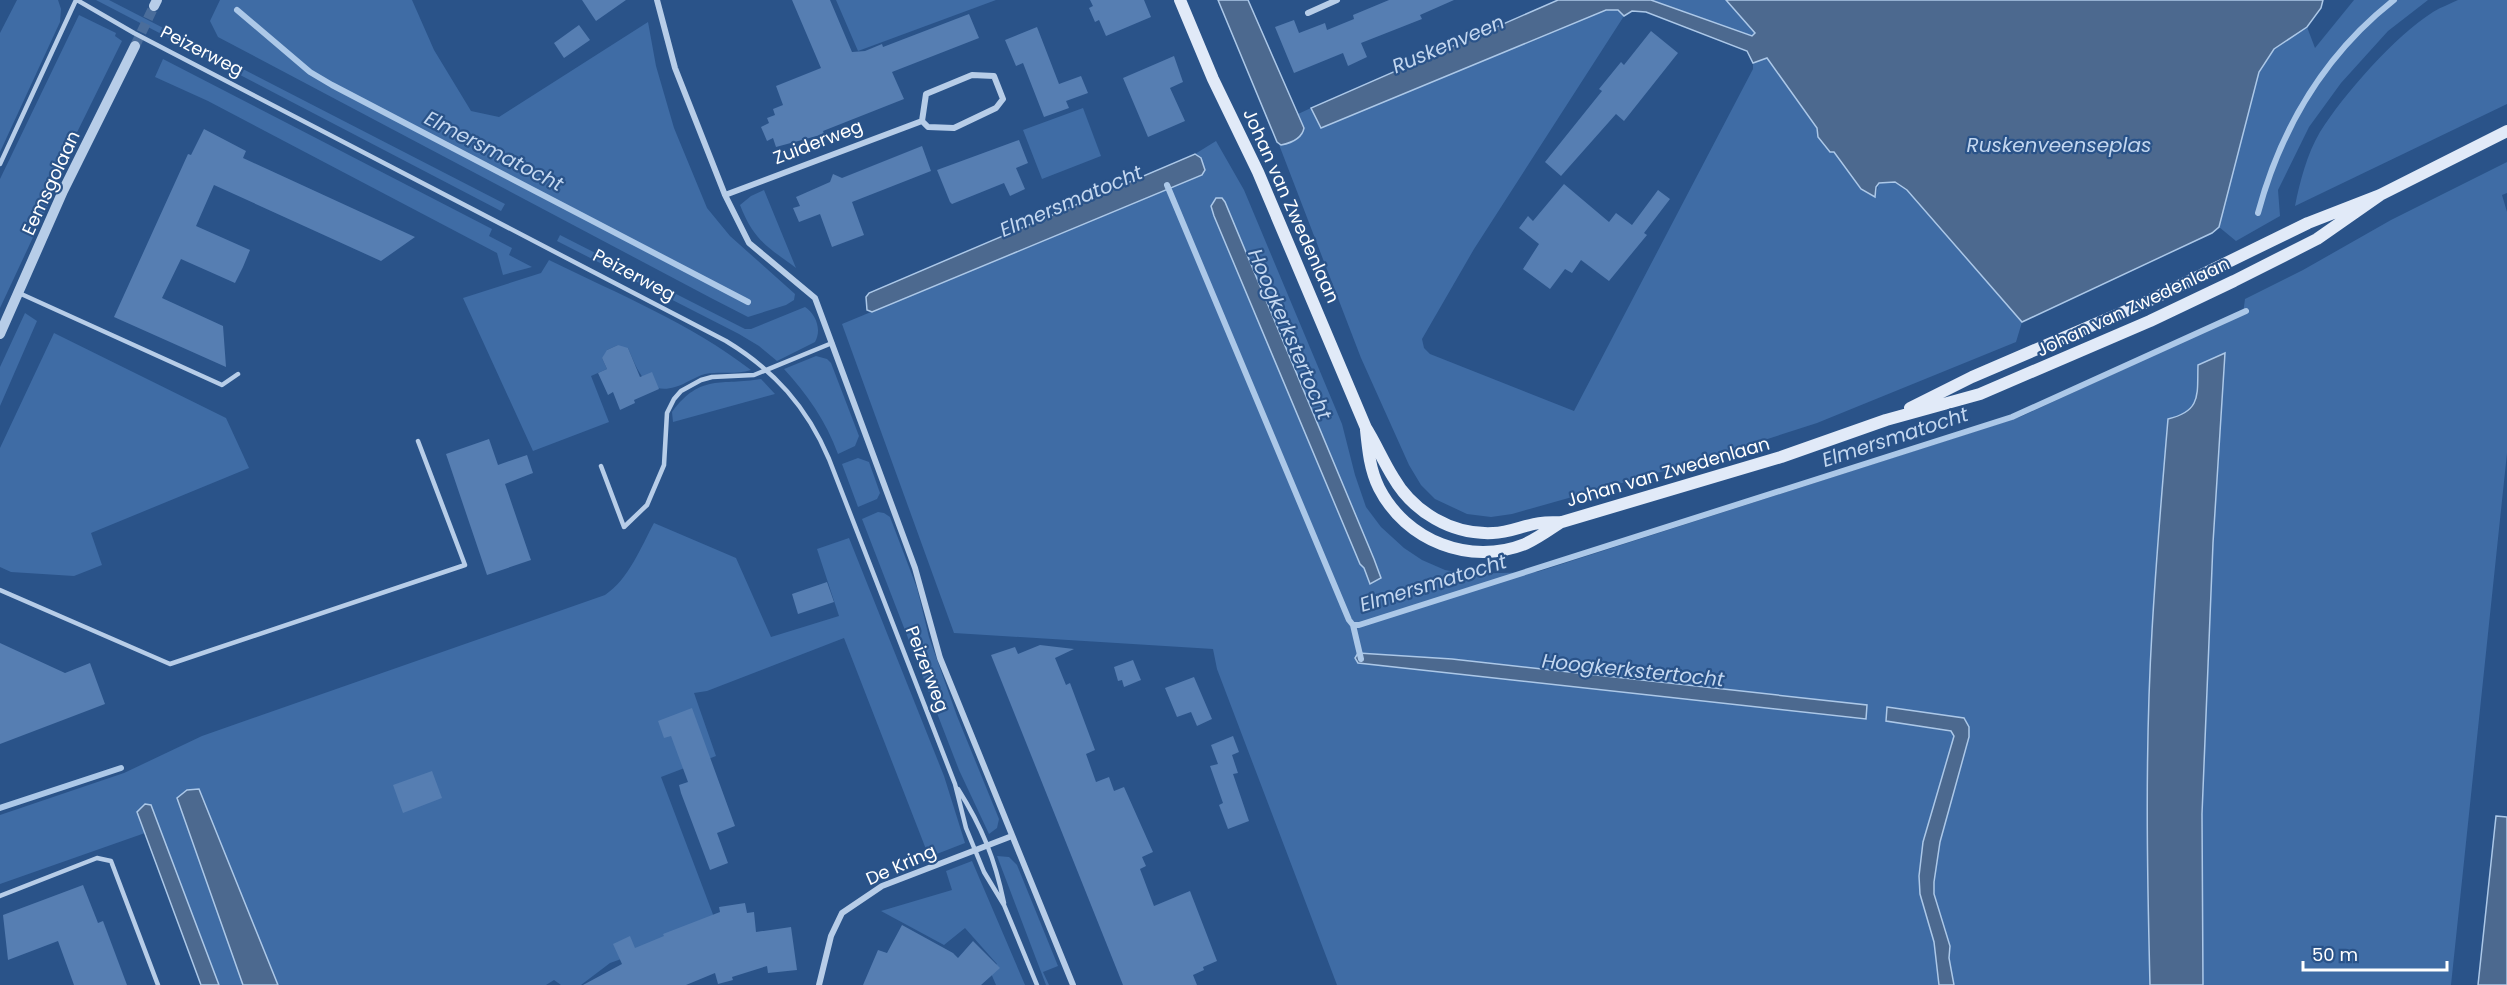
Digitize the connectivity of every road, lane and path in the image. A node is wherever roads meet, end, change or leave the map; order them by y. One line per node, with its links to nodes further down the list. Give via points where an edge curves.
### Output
1 (77, 0): 9 (lane); 15 (lane, Peizerweg, via 716,336)
2 (657, 0): 10 (street, via 675,68)
3 (1180, 0): 18 (main road, Johan van Zwedenlaan)
4 (1337, 0): 5 (street)
5 (1308, 13)
6 (135, 46): 12 (street, Eemsgolaan, via 63,191)
7 (922, 121): 7 (street, via 926,94 972,75 994,76 1003,99 996,108 954,128 928,127); 10 (street, Zuiderweg)
8 (2507, 131): 11 (main road, Johan van Zwedenlaan)
9 (0, 164)
10 (725, 195): 14 (street, Peizerweg, via 749,243 815,298)
11 (2380, 195): 17 (main road, Johan van Zwedenlaan, via 2308,223 2142,304 1972,377); 17 (main road, Johan van Zwedenlaan, via 2317,239 2150,321 1980,394)
12 (20, 294): 13 (street, Eemsgolaan); 16 (lane, via 222,385)
13 (0, 334)
14 (832, 343): 15 (lane); 24 (street, Peizerweg, via 915,568 940,658)
15 (767, 369): 20 (lane, via 746,377 701,380 674,399 667,413 664,465 646,505 624,527); 23 (lane, Peizerweg, via 799,403 821,439)
16 (238, 374)
17 (1886, 420): 21 (main road, Johan van Zwedenlaan, via 1781,457)
18 (1366, 428): 21 (main road, Johan van Zwedenlaan, via 1401,489 1436,520 1464,530 1493,533 1536,523); 21 (main road, Johan van Zwedenlaan, via 1378,487 1400,517 1429,539 1461,550 1494,551 1526,543)
19 (418, 441): 22 (lane, via 465,566 170,664)
20 (601, 466)
21 (1562, 522)
22 (0, 590)
23 (955, 784): 25 (lane, Peizerweg); 26 (lane, Peizerweg)
24 (1012, 836): 25 (street, De Kring); 32 (street, Peizerweg)
25 (988, 845): 26 (street, De Kring); 28 (lane, Peizerweg, via 997,867)
26 (975, 850): 28 (lane, Peizerweg); 30 (street, De Kring, via 882,886 842,913 831,936)
27 (0, 896): 29 (lane, via 97,858 111,861)
28 (1004, 905): 31 (lane, Peizerweg)
29 (158, 985)
30 (819, 985)
31 (1036, 985)
32 (1073, 985)

